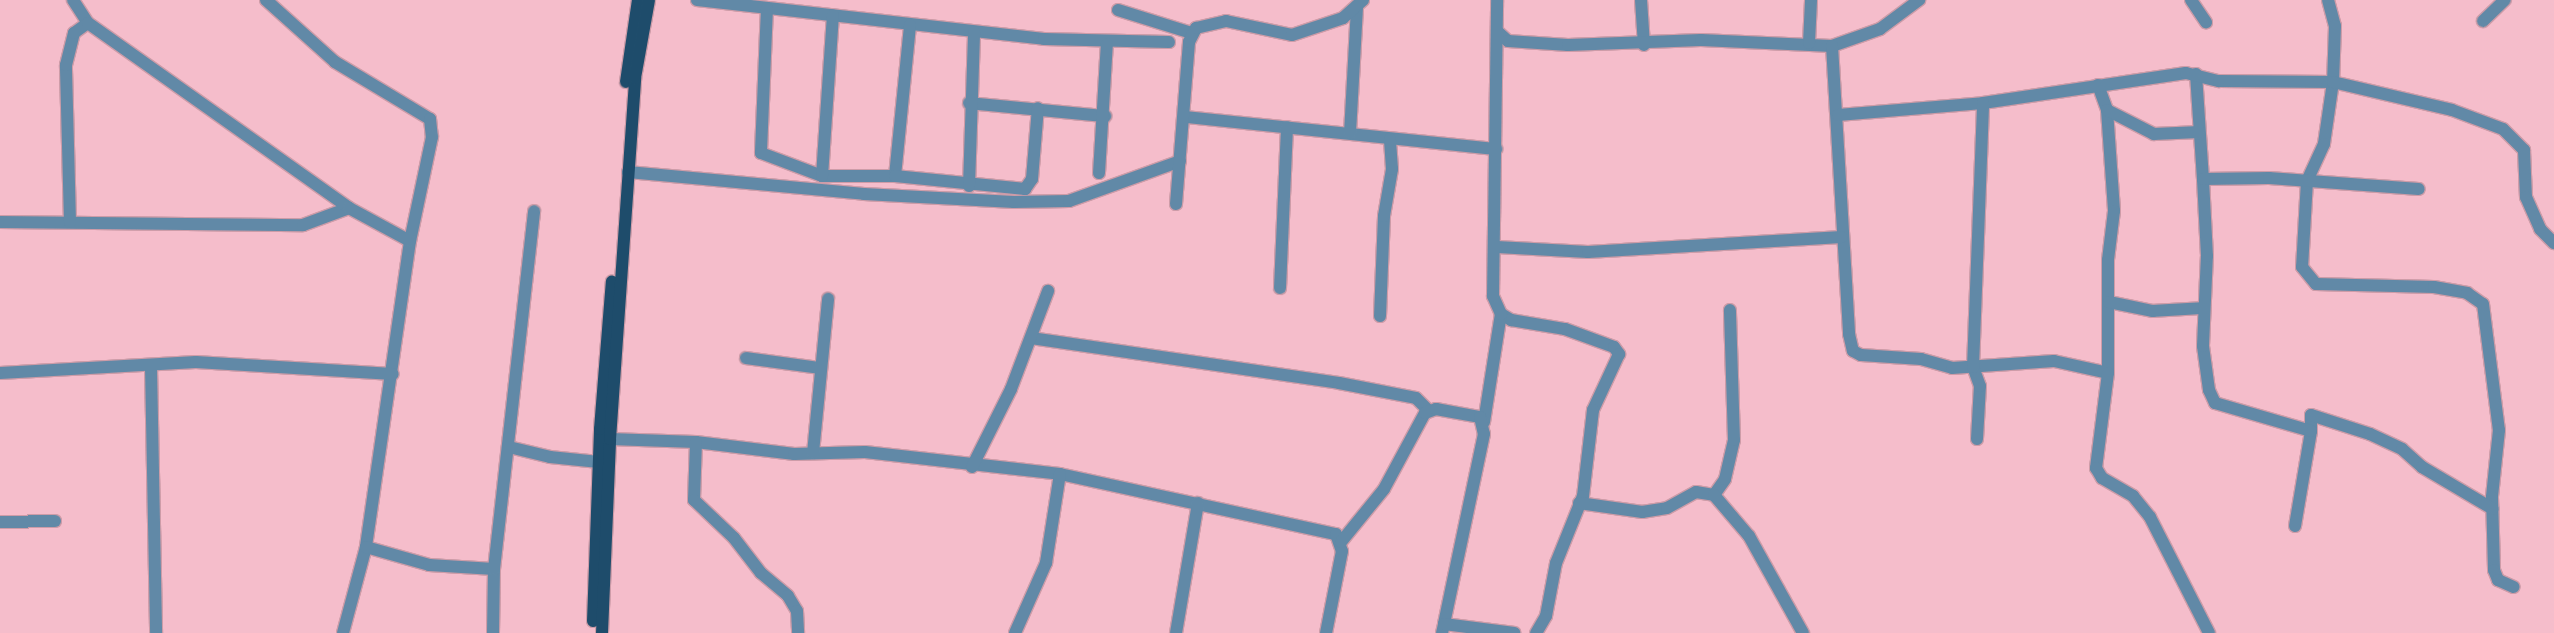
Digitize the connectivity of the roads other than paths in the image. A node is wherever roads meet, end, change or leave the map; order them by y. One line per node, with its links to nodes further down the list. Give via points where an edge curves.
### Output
1 (73, 0): 19 (street)
2 (266, 0): 59 (street, via 335,62 430,119 432,137)
3 (638, 0): 86 (main road, via 627,78)
4 (649, 0): 45 (main road, via 635,78)
5 (697, 0): 14 (street)
6 (1498, 0): 22 (street)
7 (1641, 0): 27 (street)
8 (1811, 0): 25 (street)
9 (1918, 0): 28 (street, via 1875,32)
10 (2191, 0): 18 (street)
11 (2328, 0): 30 (street, via 2335,26)
12 (2505, 0): 17 (street)
13 (1360, 3): 23 (street, via 1344,18 1292,35 1226,21 1202,24); 41 (street)
14 (767, 8): 16 (street); 47 (street, via 761,153)
15 (1118, 10): 23 (street)
16 (833, 15): 20 (street); 47 (street)
17 (2484, 21)
18 (2206, 22)
19 (88, 23): 54 (street); 57 (street, via 74,33 66,65)
20 (910, 24): 21 (street); 48 (street)
21 (974, 32): 26 (street); 32 (street)
22 (1498, 32): 27 (street, via 1508,41); 43 (street)
23 (1192, 33): 38 (street)
24 (1169, 42): 26 (street)
25 (1809, 43): 27 (street, via 1701,40); 28 (street)
26 (1107, 44): 37 (street)
27 (1644, 44)
28 (1832, 46): 36 (street)
29 (2196, 74): 30 (street, via 2219,80); 31 (street); 40 (street)
30 (2333, 82): 50 (street, via 2324,144); 60 (street, via 2452,110 2503,129 2524,150 2526,197 2540,230)
31 (2098, 85): 33 (street); 35 (street)
32 (970, 103): 34 (street); 51 (street)
33 (1983, 103): 36 (street); 73 (street)
34 (1038, 108): 37 (street); 51 (street, via 1030,185 1025,189)
35 (2107, 110): 40 (street, via 2154,134); 65 (street, via 2114,211 2108,260)
36 (1838, 115): 58 (street)
37 (1105, 116): 46 (street)
38 (1186, 117): 39 (street); 44 (street)
39 (1287, 127): 41 (street); 62 (street)
40 (2199, 132): 49 (street)
41 (1350, 134): 42 (street)
42 (1390, 139): 43 (street); 69 (street, via 1392,176 1384,216)
43 (1496, 149): 61 (street)
44 (1180, 161): 45 (street, via 1069,200 1014,202 864,194); 53 (street)
45 (628, 172): 82 (main road)
46 (1099, 173)
47 (822, 176): 48 (street)
48 (895, 176): 51 (street)
49 (2203, 179): 50 (street); 66 (street)
50 (2306, 181): 52 (street); 92 (street, via 2302,266 2316,284 2434,287 2467,293 2483,304 2499,430)
51 (969, 186)
52 (2419, 189)
53 (1176, 204)
54 (349, 208): 57 (street, via 303,225); 59 (street)
55 (534, 211): 84 (street)
56 (0, 222): 57 (street)
57 (70, 222)
58 (1842, 237): 61 (street, via 1588,252); 73 (street, via 1849,343 1853,351 1861,355 1921,359 1952,368)
59 (410, 241): 77 (street)
60 (2554, 243)
61 (1497, 247): 68 (street, via 1493,296)
62 (1280, 288)
63 (1048, 291): 70 (street)
64 (828, 299): 74 (street)
65 (2110, 302): 66 (street, via 2153,311); 76 (street)
66 (2204, 308): 80 (street, via 2203,364 2215,403)
67 (1730, 310): 89 (street, via 1734,440 1725,479)
68 (1501, 314): 79 (street); 91 (street, via 1511,320 1565,328 1614,347 1619,354 1593,410)
69 (1380, 316)
70 (1031, 338): 78 (street, via 1338,382 1416,398); 87 (street)
71 (746, 358): 74 (street)
72 (151, 367): 75 (street); 77 (street, via 196,362); 101 (street)
73 (1973, 367): 76 (street, via 2054,361); 81 (street, via 1980,386)
74 (820, 368): 85 (street)
75 (0, 373)
76 (2108, 373): 113 (street, via 2096,468 2102,478 2133,496 2150,517)
77 (394, 374): 97 (street)
78 (1429, 411): 79 (street, via 1475,414); 96 (street, via 1420,419 1384,489)
79 (1484, 422): 100 (street)
80 (2311, 431): 92 (street, via 2310,415 2370,434 2402,449 2422,467); 95 (street)
81 (1976, 439)
82 (610, 440): 83 (street); 105 (main road)
83 (696, 442): 85 (street); 106 (street, via 694,500 734,538 760,573 788,596 797,612)
84 (509, 447): 86 (street); 98 (street)
85 (813, 454): 87 (street, via 864,452)
86 (599, 462): 104 (main road)
87 (972, 467): 88 (street)
88 (1060, 474): 90 (street); 107 (street, via 1046,563)
89 (1714, 495): 91 (street, via 1696,492 1667,508 1642,512); 112 (street, via 1749,536)
90 (1198, 503): 96 (street, via 1336,534); 108 (street)
91 (1579, 503): 111 (street, via 1556,563 1546,616)
92 (2493, 509): 99 (street, via 2494,570 2498,580)
93 (55, 521): 94 (street)
94 (0, 522)
95 (2295, 526)
96 (1341, 542): 109 (street, via 1340,572)
97 (366, 547): 98 (street, via 429,565); 102 (street)
98 (494, 569): 103 (street)
99 (2514, 587)
100 (1443, 628): 110 (street)
101 (156, 633)
102 (343, 633)
103 (493, 633)
104 (593, 633)
105 (602, 633)
106 (798, 633)
107 (1015, 633)
108 (1176, 633)
109 (1326, 633)
110 (1514, 633)
111 (1536, 633)
112 (1803, 633)
113 (2210, 633)

